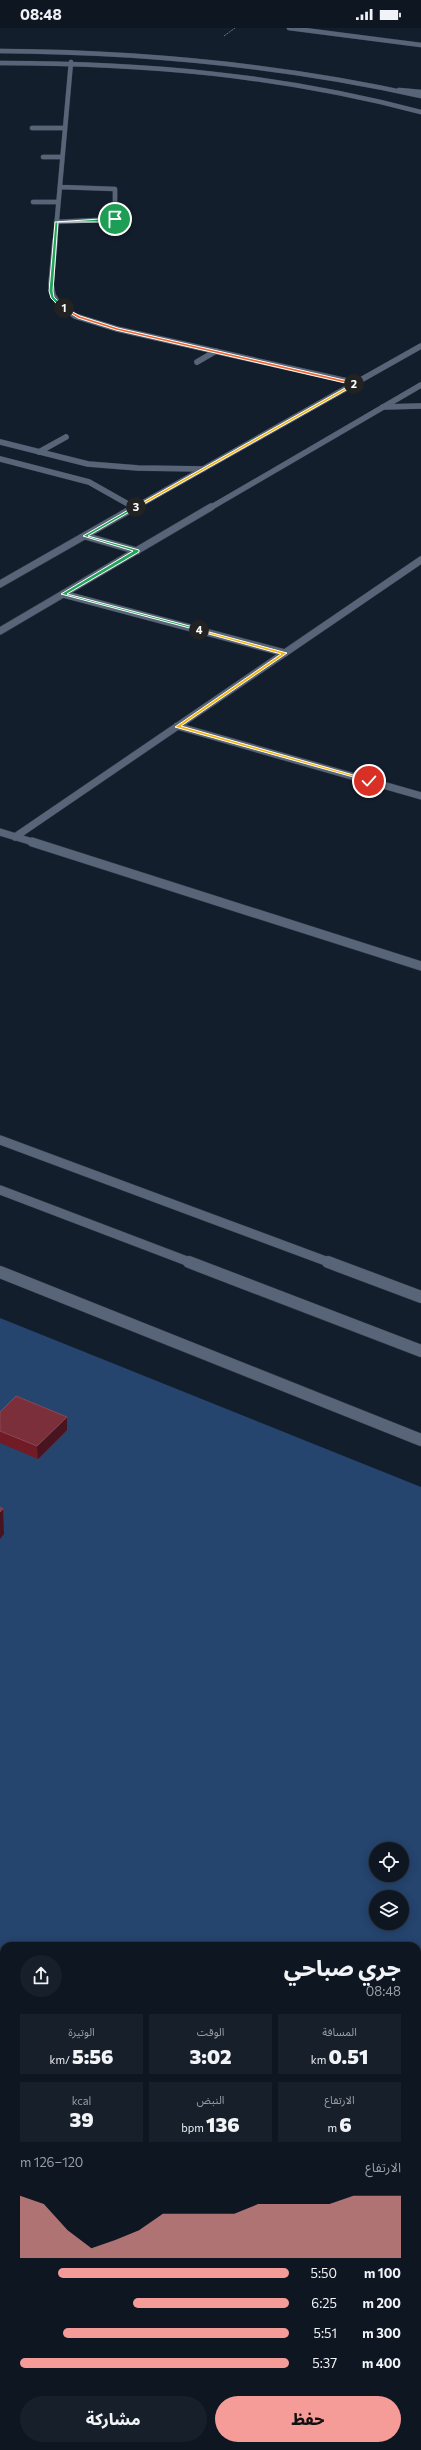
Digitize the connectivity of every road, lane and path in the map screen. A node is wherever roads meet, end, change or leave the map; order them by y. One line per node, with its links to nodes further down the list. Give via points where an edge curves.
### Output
1 (289, 28): 2 (street)
2 (421, 45)
3 (0, 51): 6 (street, via 162,55)
4 (70, 62): 5 (street); 7 (street, via 173,67); 13 (street)
5 (0, 63)
6 (290, 69): 7 (street); 8 (street)
7 (269, 78): 11 (street, via 350,93)
8 (399, 90): 9 (street); 10 (street)
9 (421, 92)
10 (421, 96)
11 (421, 112)
12 (32, 128): 13 (street)
13 (65, 128): 15 (street)
14 (44, 157): 15 (street)
15 (62, 157): 16 (street)
16 (60, 187): 18 (street); 19 (street, via 115,188 115,219)
17 (33, 202): 18 (street)
18 (58, 202): 19 (street)
19 (56, 222): 21 (street, via 51,284 52,298 57,304 94,323)
20 (421, 346): 23 (street)
21 (216, 351): 22 (street); 23 (street)
22 (197, 362)
23 (356, 383): 31 (street)
24 (421, 385): 26 (street)
25 (421, 406): 26 (street)
26 (383, 407): 34 (street)
27 (66, 437): 29 (street)
28 (0, 442): 29 (street)
29 (39, 452): 31 (street, via 94,464)
30 (0, 459): 32 (street, via 89,482)
31 (203, 469): 32 (street)
32 (136, 508): 33 (street)
33 (85, 536): 34 (street); 36 (street)
34 (137, 551): 37 (street)
35 (421, 560): 39 (street)
36 (0, 584)
37 (63, 594): 38 (street); 39 (street)
38 (0, 631)
39 (285, 653): 40 (street)
40 (177, 726): 41 (street); 43 (street)
41 (420, 794)
42 (0, 832): 43 (street)
43 (15, 837): 44 (street)
44 (421, 966)
45 (0, 1140): 48 (street)
46 (0, 1190): 49 (street)
47 (0, 1272): 50 (street)
48 (421, 1297)
49 (421, 1351)
50 (421, 1440)

